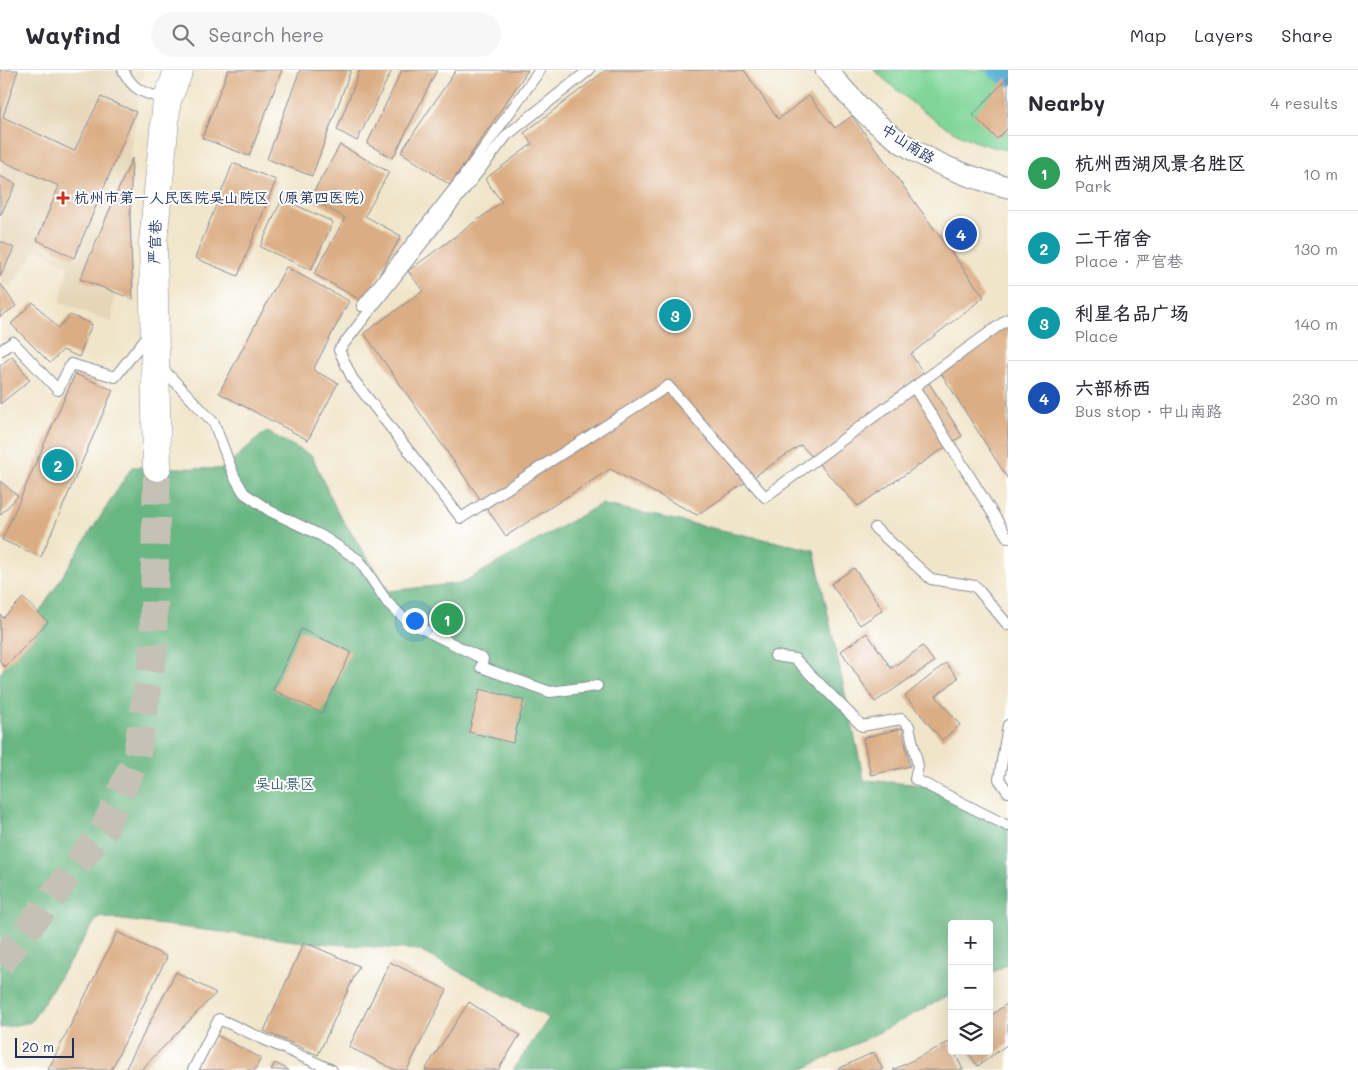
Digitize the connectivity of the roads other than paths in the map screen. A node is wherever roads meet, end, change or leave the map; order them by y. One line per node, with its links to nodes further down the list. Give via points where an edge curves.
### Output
1 (123, 70): 6 (lane, via 139,91)
2 (179, 70): 6 (street, 严官巷)
3 (540, 70): 8 (lane, via 464,176)
4 (589, 70): 13 (lane, via 506,135 339,350 352,378 461,518 668,386 765,497)
5 (826, 70): 7 (street, 中山南路, via 873,120 895,138 948,169)
6 (167, 100): 10 (street, 严官巷, via 153,242)
7 (1008, 187)
8 (362, 306)
9 (1008, 319): 13 (lane)
10 (155, 327): 11 (lane, via 115,377 71,364 58,390 13,342); 12 (street, 严官巷)
11 (0, 350)
12 (155, 360): 14 (street, 严官巷); 19 (lane, via 214,423 244,493 358,560 387,602 407,621 483,659 481,667 550,692)
13 (914, 387): 16 (lane)
14 (156, 467)
15 (875, 528): 17 (lane, via 931,579 975,586)
16 (1008, 538)
17 (1008, 625)
18 (775, 656): 22 (lane, via 795,659 862,726 901,719 909,726 911,734 918,766 915,779)
19 (597, 686)
20 (1008, 725): 21 (lane, via 999,779)
21 (1008, 792)
22 (1008, 826)
23 (193, 1070): 24 (lane, via 218,1019)
24 (332, 1070)

